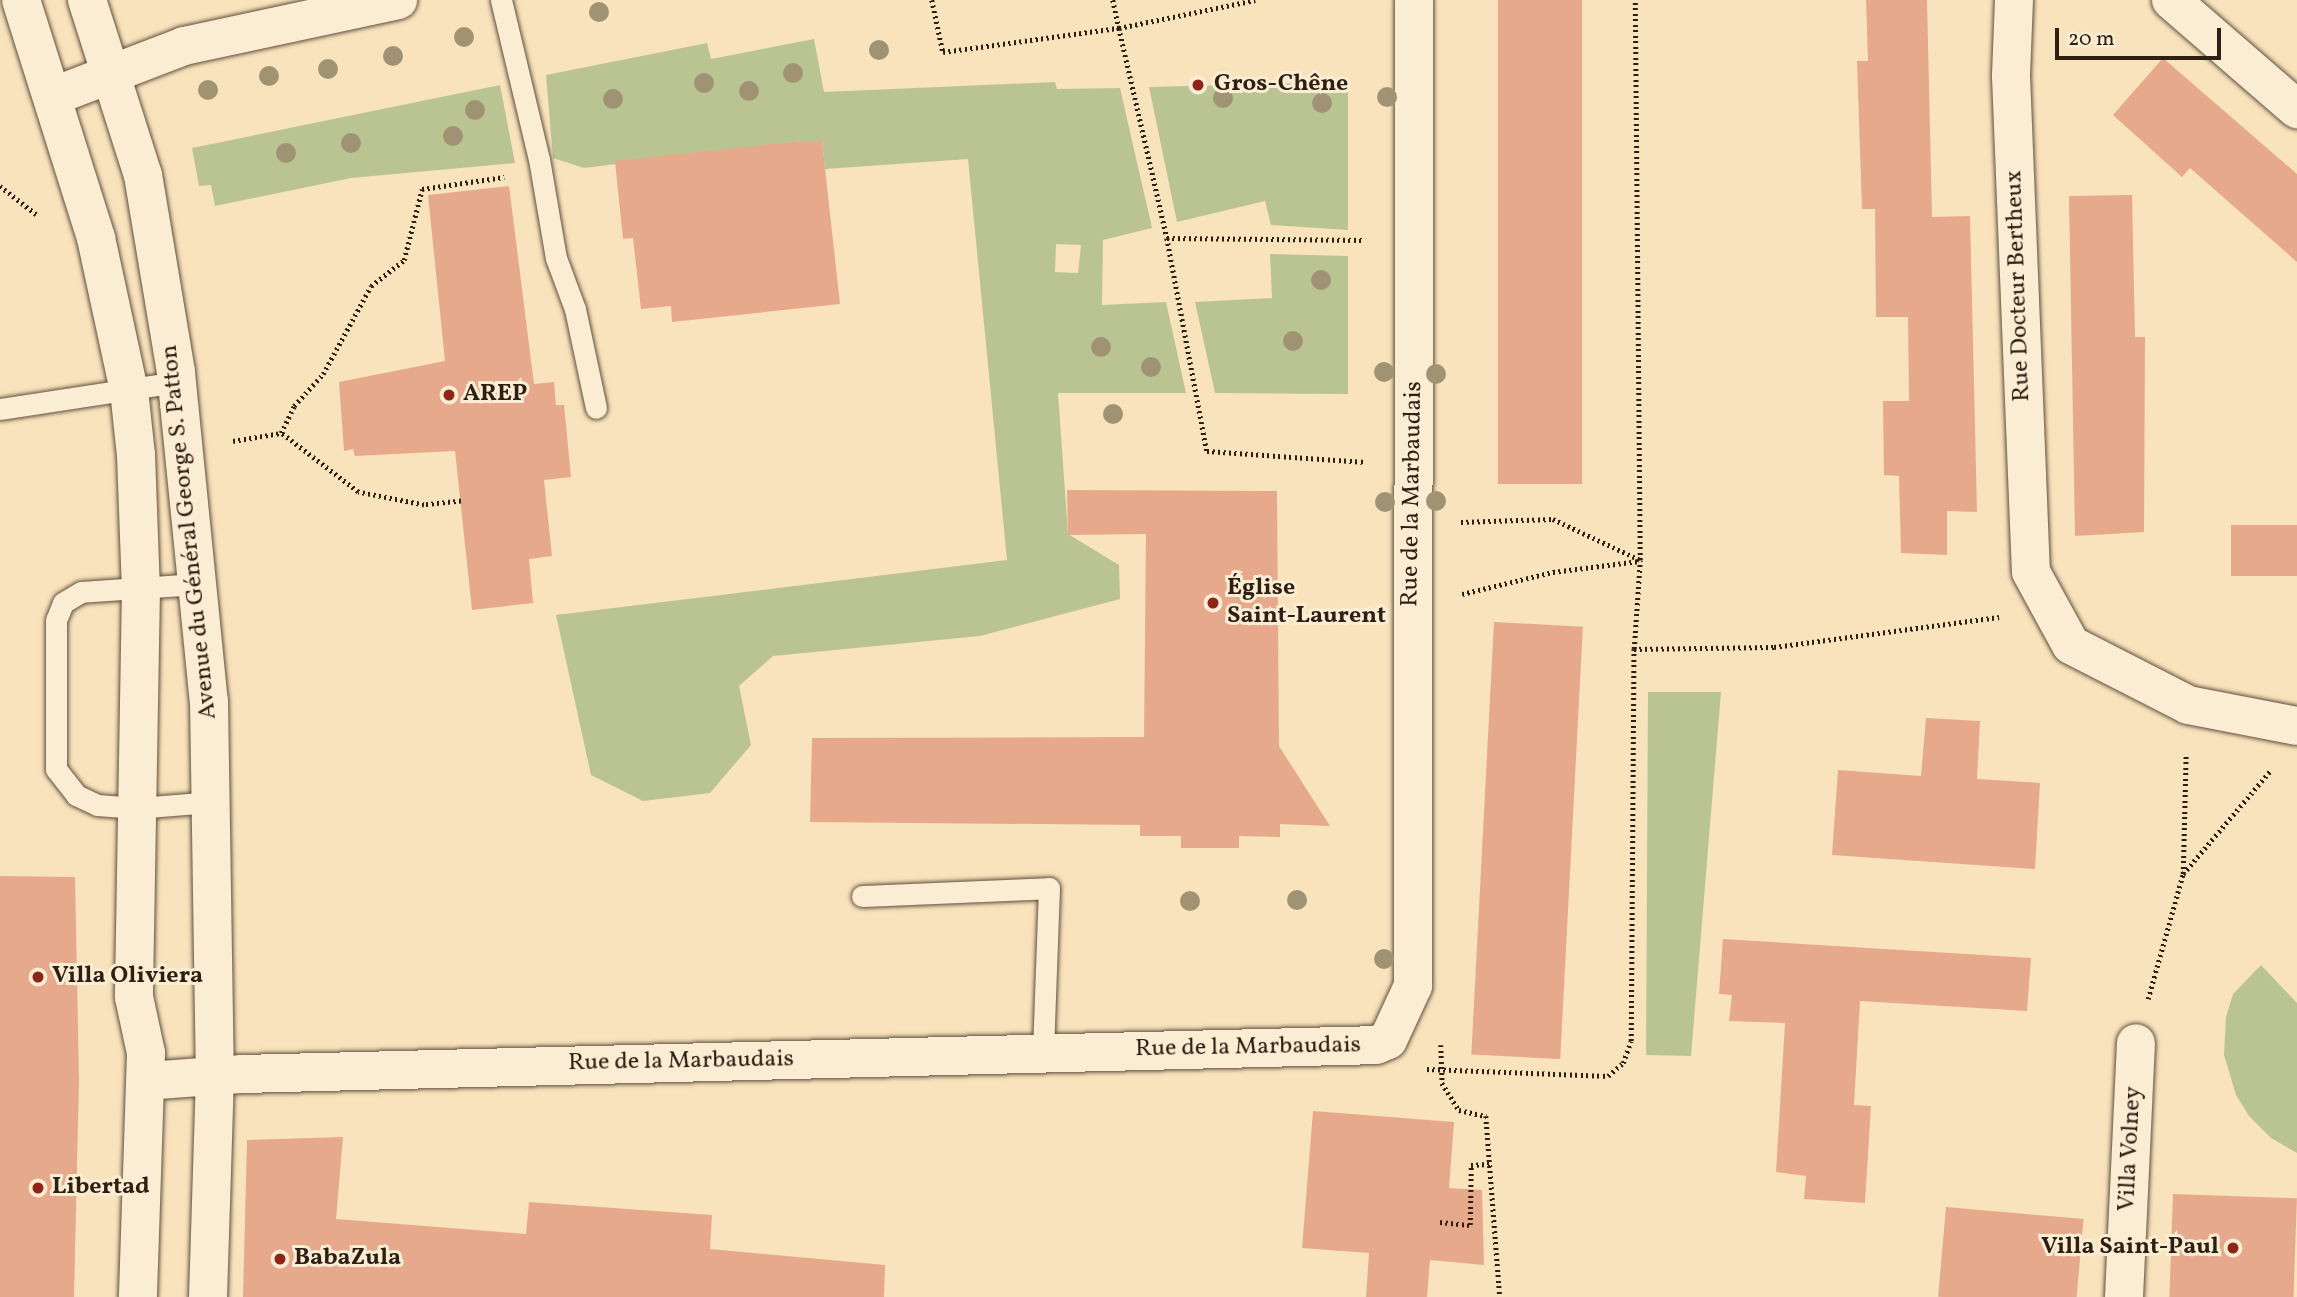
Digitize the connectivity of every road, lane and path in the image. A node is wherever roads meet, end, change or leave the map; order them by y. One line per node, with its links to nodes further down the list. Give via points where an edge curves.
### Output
1 (21, 0): 14 (street, Avenue du Général George S. Patton)
2 (87, 0): 13 (street, Avenue du Général George S. Patton)
3 (398, 0): 13 (street, via 184,46)
4 (501, 0): 16 (lane)
5 (932, 0): 12 (path, via 943,52)
6 (1113, 0): 12 (path)
7 (1255, 0): 12 (path)
8 (1414, 0): 27 (street, Rue de la Marbaudais)
9 (1635, 0): 30 (path)
10 (2014, 0): 34 (street, Rue Docteur Bertheux, via 2011,76 2031,572)
11 (2171, 0): 15 (street)
12 (1119, 28): 19 (path)
13 (114, 74): 14 (street); 21 (street, Avenue du Général George S. Patton, via 143,175)
14 (54, 96): 22 (street, Avenue du Général George S. Patton, via 96,238)
15 (2297, 109)
16 (540, 171): 23 (lane, via 556,258 575,309); 25 (path, via 422,189 404,260 371,286 323,374 294,406)
17 (0, 186): 18 (path)
18 (43, 217)
19 (1167, 238): 20 (path); 27 (path, via 1207,452)
20 (1363, 240)
21 (177, 382): 22 (lane); 31 (street, Avenue du Général George S. Patton)
22 (129, 390): 24 (lane); 32 (street, Avenue du Général George S. Patton)
23 (596, 408)
24 (0, 409)
25 (281, 433): 26 (path); 28 (path, via 358,492 404,503)
26 (232, 441)
27 (1414, 465): 44 (street, Rue de la Marbaudais, via 1413,986 1399,1023 1388,1040)
28 (461, 501)
29 (1449, 523): 30 (path, via 1553,519)
30 (1640, 560): 33 (path, via 1553,572); 35 (path)
31 (197, 584): 32 (lane); 39 (street, Avenue du Général George S. Patton, via 209,701)
32 (141, 589): 40 (street, Avenue du Général George S. Patton); 40 (lane, via 81,592 64,603 55,620 56,769 65,785 86,801)
33 (1448, 597)
34 (2052, 610): 35 (path, via 1774,646); 36 (street, via 2071,645)
35 (1634, 649): 46 (path, via 1631,1041 1623,1063 1608,1076)
36 (2188, 705): 37 (street); 41 (path)
37 (2297, 726)
38 (2279, 759): 41 (path)
39 (212, 802): 40 (lane); 47 (street, Avenue du Général George S. Patton)
40 (137, 808): 48 (street, via 134,997 146,1053)
41 (2183, 874): 43 (path)
42 (862, 896): 45 (lane, via 1049,888)
43 (2136, 1044): 54 (street, Villa Volney)
44 (1376, 1045): 45 (street, Rue de la Marbaudais); 46 (path, via 1393,1069)
45 (1042, 1053): 47 (street, Rue de la Marbaudais)
46 (1441, 1069): 49 (path, via 1442,1083 1459,1110 1486,1116)
47 (215, 1075): 48 (street, Rue de la Marbaudais); 52 (street, Avenue du Général George S. Patton)
48 (146, 1081): 51 (street)
49 (1493, 1164): 50 (path, via 1471,1165 1470,1225); 53 (path)
50 (1440, 1222)
51 (138, 1297)
52 (208, 1297)
53 (1500, 1297)
54 (2124, 1297)

